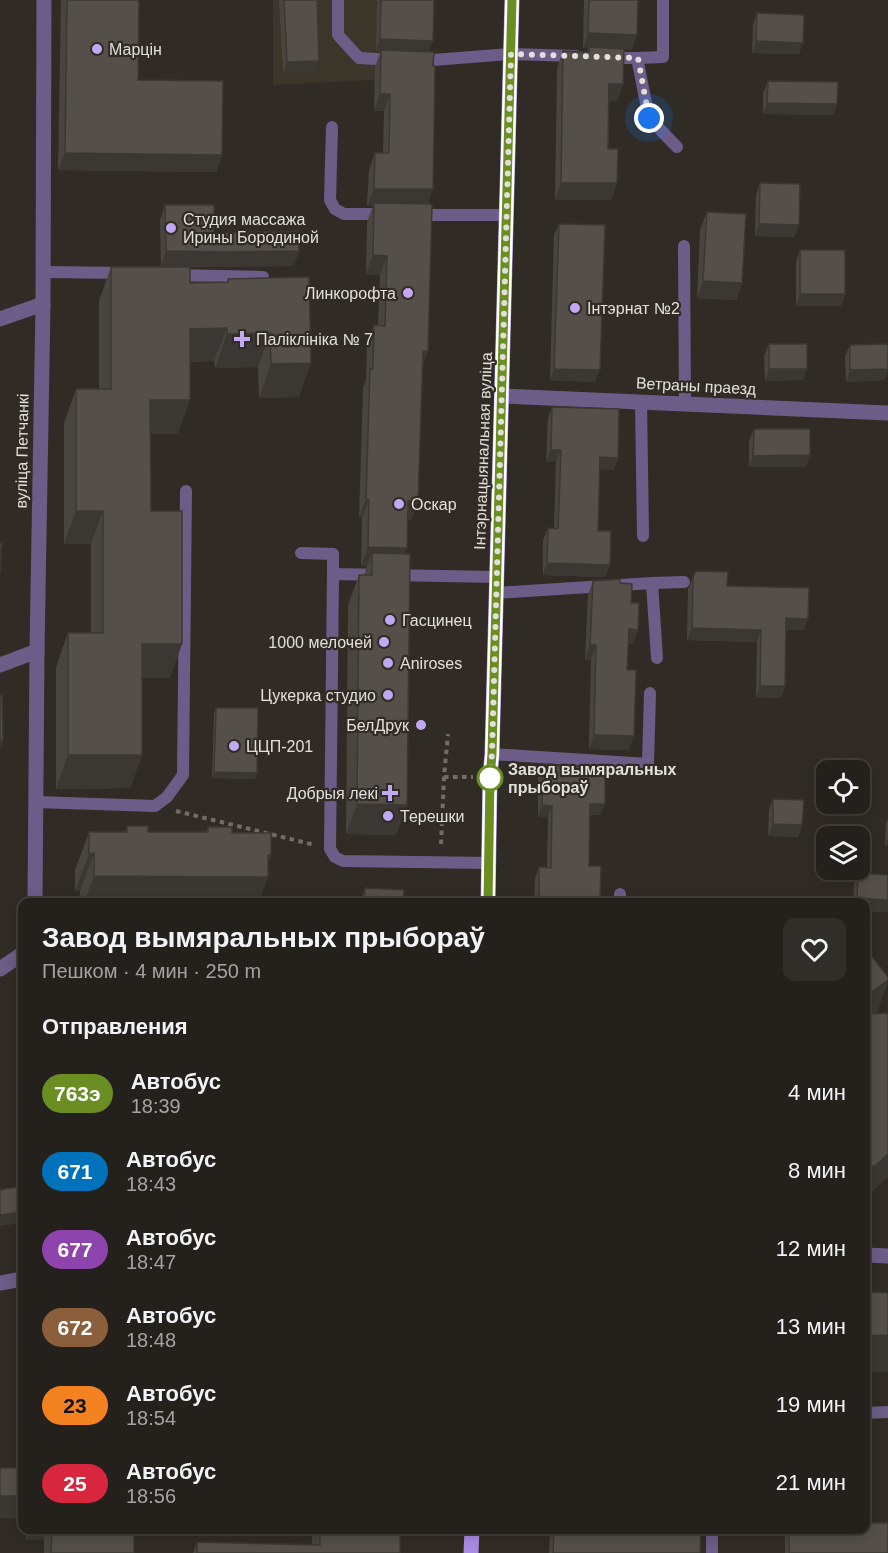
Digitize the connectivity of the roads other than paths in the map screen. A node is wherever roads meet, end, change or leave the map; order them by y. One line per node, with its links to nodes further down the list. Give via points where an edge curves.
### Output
1 (44, 0): 11 (street, вуліца Петчанкі)
2 (338, 0): 5 (lane, via 338,35 359,58 425,61)
3 (512, 0): 5 (main road, Інтэрнацыянальная вуліца)
4 (663, 0): 6 (lane, via 663,57)
5 (511, 54): 6 (lane); 9 (main road, Інтэрнацыянальная вуліца)
6 (638, 58): 8 (lane, via 649,118)
7 (332, 127): 9 (lane, via 330,200 344,214)
8 (677, 147)
9 (507, 215): 17 (main road, Інтэрнацыянальная вуліца)
10 (684, 246): 19 (lane)
11 (43, 272): 12 (lane); 15 (street, вуліца Петчанкі)
12 (136, 274)
13 (159, 274): 14 (lane)
14 (263, 277)
15 (43, 304): 16 (street); 29 (street, вуліца Петчанкі)
16 (0, 319)
17 (502, 396): 18 (street, Ветраны праезд); 25 (main road, Інтэрнацыянальная вуліца)
18 (640, 402): 19 (street, Ветраны праезд); 22 (lane)
19 (685, 404): 20 (street, Ветраны праезд)
20 (888, 413)
21 (186, 491): 34 (lane, via 183,775 155,806)
22 (643, 536)
23 (301, 554): 24 (lane, via 333,554)
24 (333, 574): 25 (lane); 35 (lane, via 330,849 344,861)
25 (497, 577): 28 (main road, Інтэрнацыянальная вуліца)
26 (684, 582): 27 (lane)
27 (652, 583): 28 (lane); 30 (lane)
28 (496, 593): 33 (main road, Інтэрнацыянальная вуліца)
29 (37, 651): 31 (street); 34 (street, вуліца Петчанкі)
30 (657, 658)
31 (0, 665)
32 (650, 693): 33 (lane, via 648,764)
33 (492, 754): 35 (main road, Інтэрнацыянальная вуліца)
34 (36, 802): 36 (street, вуліца Петчанкі)
35 (489, 862): 37 (main road, Інтэрнацыянальная вуліца)
36 (35, 898)
37 (488, 898)
38 (18, 957): 39 (street)
39 (0, 969)
40 (870, 1255): 41 (street)
41 (888, 1256)
42 (18, 1280): 43 (street)
43 (0, 1283)
44 (888, 1412): 45 (lane)
45 (870, 1413)
46 (472, 1534): 48 (main road)
47 (712, 1534): 49 (lane)
48 (471, 1553)
49 (712, 1553)

